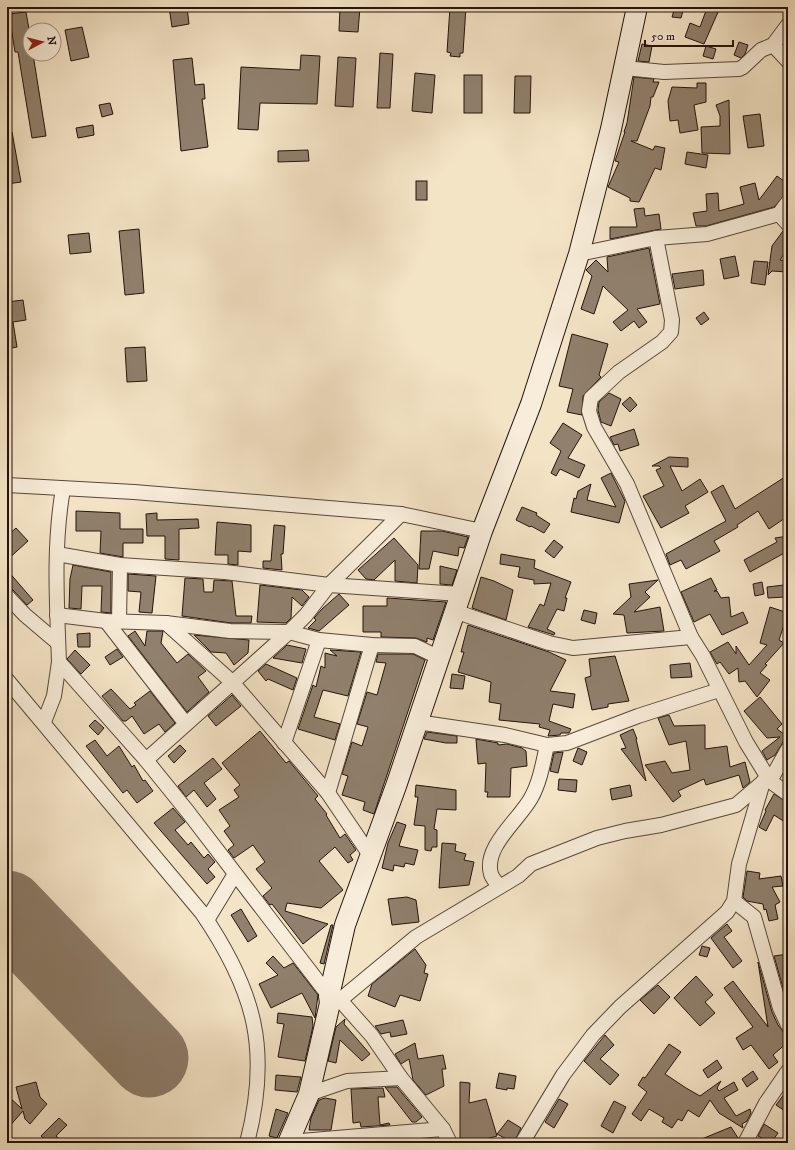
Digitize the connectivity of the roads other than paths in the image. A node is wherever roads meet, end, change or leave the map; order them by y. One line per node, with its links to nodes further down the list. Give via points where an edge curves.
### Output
1 (637, 7): 5 (main road)
2 (788, 25): 3 (street)
3 (773, 45): 4 (street); 5 (street, via 760,50 744,67 735,70 664,72)
4 (788, 61)
5 (626, 68): 9 (main road)
6 (788, 202): 7 (street)
7 (783, 219): 8 (street, via 707,234)
8 (656, 238): 9 (street); 23 (street, via 672,320 671,332 662,342 619,372 591,398 589,411 594,427 627,484)
9 (579, 254): 13 (main road, via 531,404)
10 (7, 485): 11 (street)
11 (63, 489): 12 (street, via 134,492); 14 (street, via 58,517)
12 (402, 514): 13 (street); 16 (street)
13 (482, 531): 18 (main road)
14 (57, 554): 15 (street); 19 (street)
15 (120, 565): 16 (street, via 225,572); 20 (street)
16 (329, 585): 18 (street); 22 (street)
17 (7, 596): 25 (street)
18 (457, 602): 23 (street, via 549,643 573,648); 27 (main road)
19 (57, 615): 20 (street); 25 (street)
20 (113, 621): 21 (street); 34 (street)
21 (166, 623): 22 (street, via 230,631); 30 (street)
22 (289, 632): 24 (street); 30 (street)
23 (691, 637): 31 (street)
24 (319, 640): 26 (street); 35 (street)
25 (58, 644): 28 (street)
26 (372, 645): 27 (street, via 415,646); 40 (street)
27 (440, 658): 33 (main road)
28 (59, 662): 32 (street, via 54,696); 38 (street)
29 (7, 680): 32 (street)
30 (232, 682): 34 (street); 35 (street)
31 (719, 690): 36 (street, via 638,716 568,743); 39 (street)
32 (44, 722): 46 (street)
33 (417, 722): 36 (street, via 505,735); 42 (main road)
34 (186, 724): 38 (street)
35 (284, 743): 40 (street)
36 (547, 745): 44 (street, via 531,797 492,854 490,867)
37 (788, 749): 39 (street)
38 (146, 760): 43 (street)
39 (767, 782): 41 (street); 44 (street, via 736,805 661,825 597,838 531,864 518,876); 45 (street, via 739,864)
40 (328, 793): 42 (street)
41 (788, 794)
42 (370, 855): 47 (main road, via 345,925)
43 (235, 874): 46 (street); 47 (street)
44 (499, 887): 47 (street, via 416,937)
45 (734, 900): 48 (street, via 754,917 780,1008); 56 (street, via 727,912 620,1006 593,1035 563,1075)
46 (207, 920): 53 (street, via 233,963 253,1013 259,1066 257,1094)
47 (333, 1000): 50 (street, via 372,1036); 51 (main road)
48 (788, 1024)
49 (788, 1070): 57 (street, via 766,1103)
50 (401, 1078): 51 (street, via 347,1081); 52 (street)
51 (310, 1094): 54 (main road)
52 (443, 1129): 54 (street); 55 (street)
53 (247, 1143)
54 (289, 1143)
55 (450, 1143)
56 (522, 1143)
57 (745, 1143)

